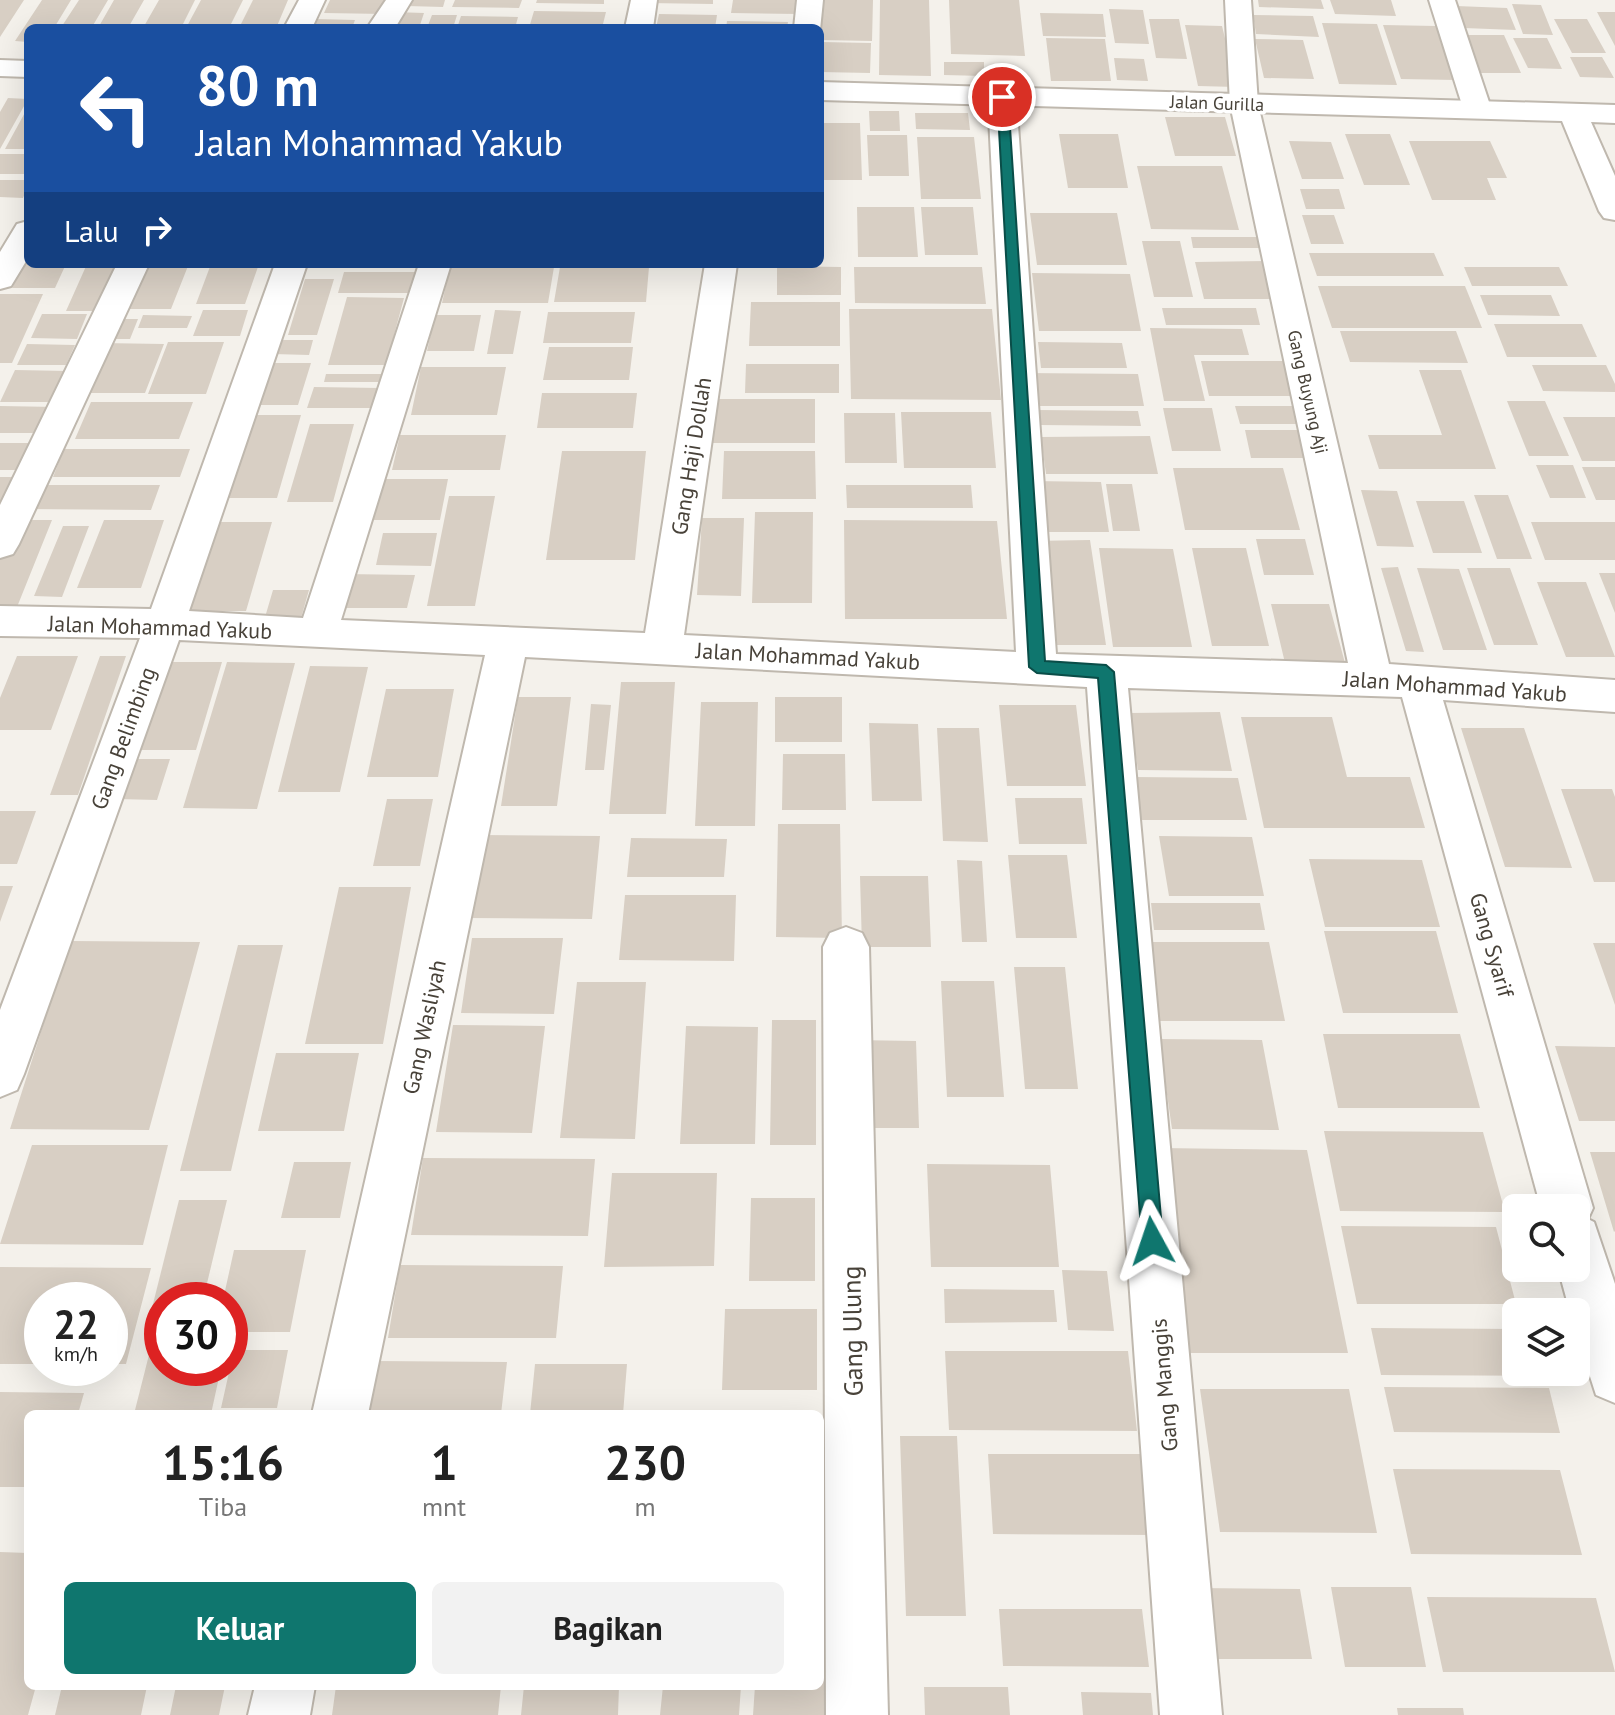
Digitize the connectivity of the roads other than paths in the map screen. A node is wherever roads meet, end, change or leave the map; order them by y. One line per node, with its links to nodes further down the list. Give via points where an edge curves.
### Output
1 (312, 0): 7 (street)
2 (399, 0): 8 (street)
3 (644, 0): 9 (street)
4 (810, 0): 10 (street)
5 (1238, 0): 15 (street, Gang Buyung Aji)
6 (1442, 0): 16 (street)
7 (300, 24)
8 (384, 24)
9 (640, 24)
10 (808, 24)
11 (0, 68): 12 (street)
12 (24, 69)
13 (824, 91): 14 (street, Jalan Gurilla)
14 (1002, 97): 15 (street, Jalan Gurilla); 32 (street)
15 (1244, 104): 16 (street, Jalan Gurilla); 34 (street, Gang Buyung Aji)
16 (1477, 108): 17 (street, Jalan Gurilla)
17 (1573, 113): 18 (street, Jalan Gurilla); 19 (street)
18 (1615, 114)
19 (1615, 211)
20 (18, 234): 25 (street)
21 (131, 268): 26 (street)
22 (290, 268): 28 (street, Gang Belimbing)
23 (434, 268): 29 (street)
24 (720, 268): 31 (street, Gang Haji Dollah)
25 (0, 279)
26 (0, 544)
27 (0, 621): 28 (street, Jalan Mohammad Yakub)
28 (165, 624): 29 (street, Jalan Mohammad Yakub); 38 (street, Gang Belimbing)
29 (317, 634): 30 (street, Jalan Mohammad Yakub)
30 (508, 641): 31 (street, Jalan Mohammad Yakub); 42 (street, Gang Wasliyah)
31 (662, 649): 32 (street, Jalan Mohammad Yakub)
32 (1037, 667): 33 (street, Jalan Mohammad Yakub)
33 (1106, 672): 34 (street, Jalan Mohammad Yakub); 46 (street, Gang Manggis)
34 (1372, 679): 35 (street, Jalan Mohammad Yakub)
35 (1418, 683): 36 (street, Jalan Mohammad Yakub); 39 (street, Gang Syarif)
36 (1615, 696)
37 (846, 947): 45 (street, Gang Ulung)
38 (0, 1074)
39 (1563, 1194)
40 (1588, 1282): 41 (street)
41 (1615, 1376)
42 (341, 1410)
43 (284, 1690): 44 (street)
44 (279, 1715)
45 (857, 1715)
46 (1191, 1715)

